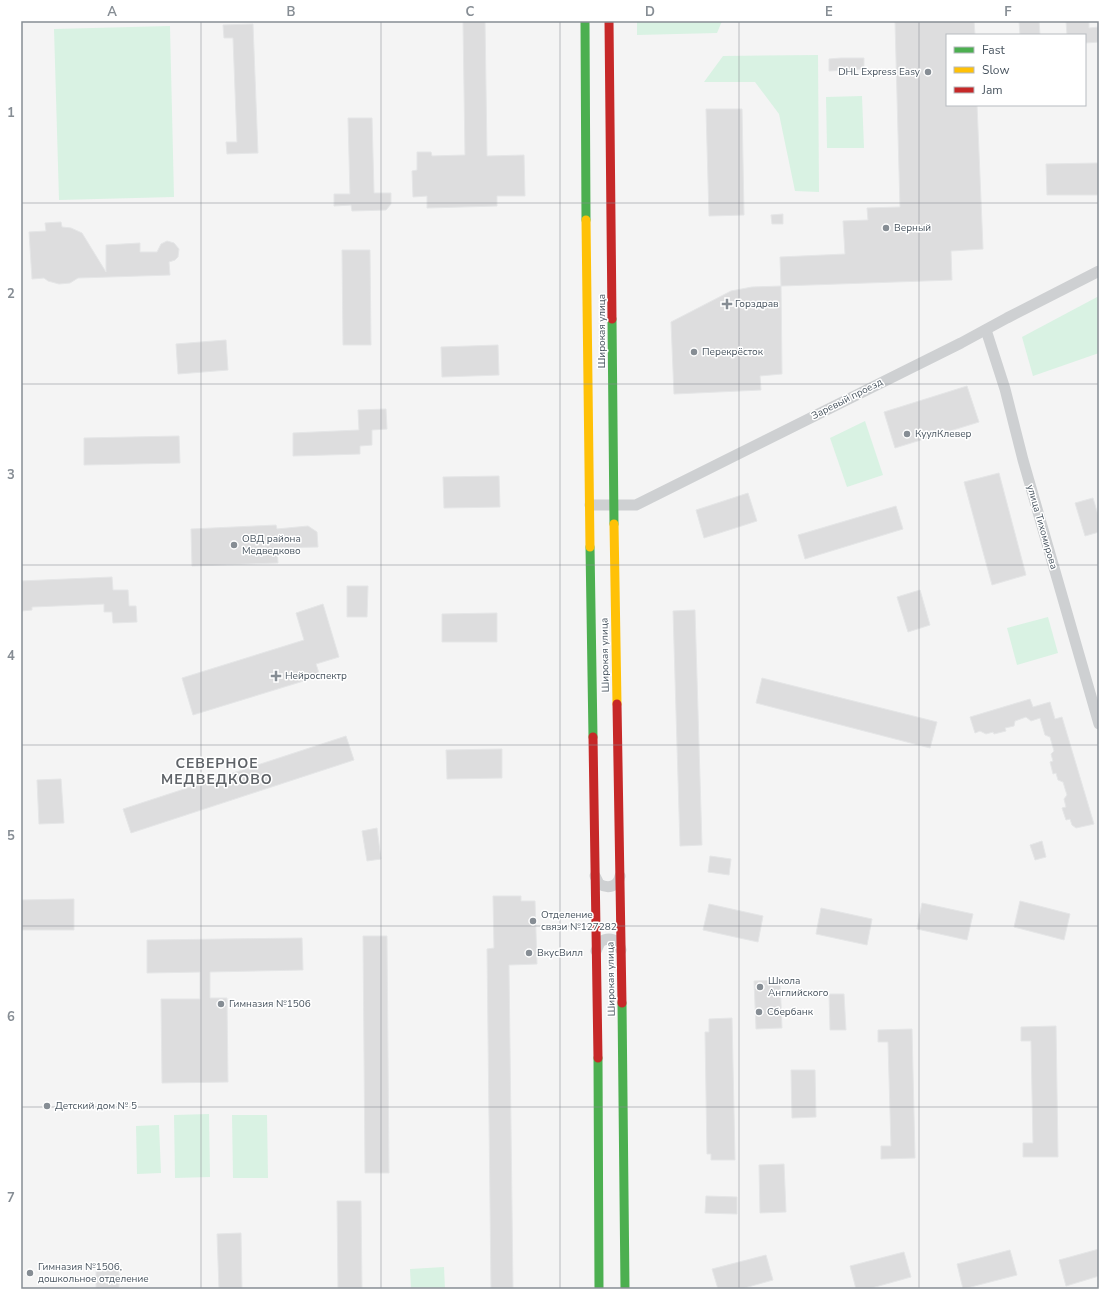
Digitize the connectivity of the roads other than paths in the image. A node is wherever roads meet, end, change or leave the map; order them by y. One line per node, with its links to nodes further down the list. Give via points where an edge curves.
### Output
1 (584, 21): 6 (main road, Широкая улица)
2 (609, 21): 5 (main road, Широкая улица)
3 (1099, 271): 4 (street, Заревый проезд)
4 (986, 330): 5 (street, Заревый проезд, via 636,505); 7 (street, улица Тихомирова)
5 (614, 504): 6 (street, Заревый проезд); 9 (main road, Широкая улица)
6 (590, 505): 8 (main road, Широкая улица)
7 (1099, 724)
8 (595, 875): 9 (street, via 599,884 608,887 617,883); 10 (main road, Широкая улица)
9 (620, 875): 11 (main road, Широкая улица)
10 (596, 951): 11 (street, via 600,942 609,939 617,942); 12 (main road, Широкая улица)
11 (621, 951): 13 (main road, Широкая улица)
12 (599, 1289)
13 (625, 1289)

